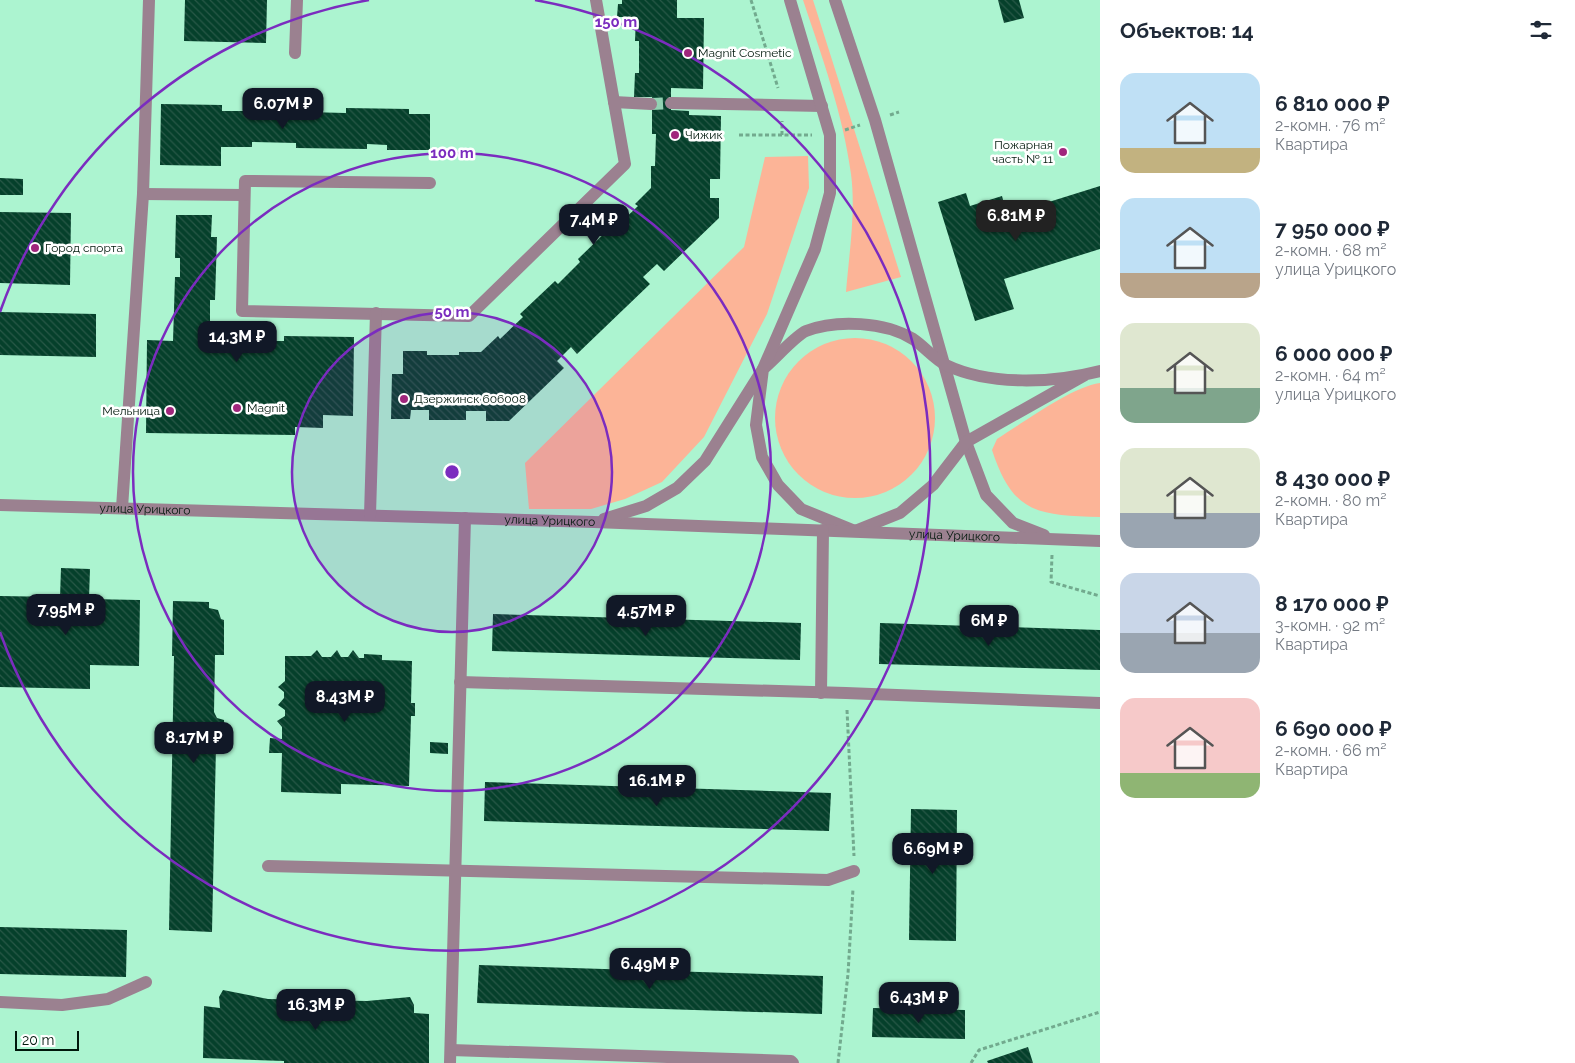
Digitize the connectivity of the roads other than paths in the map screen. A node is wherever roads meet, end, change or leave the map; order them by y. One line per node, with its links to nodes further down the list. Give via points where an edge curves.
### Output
1 (149, 0): 12 (street)
2 (297, 0): 6 (street)
3 (596, 0): 7 (street)
4 (790, 0): 10 (street)
5 (835, 0): 15 (street, via 875,120)
6 (295, 53)
7 (614, 102): 8 (street); 14 (street, via 625,164 469,316)
8 (652, 104)
9 (671, 104): 10 (street)
10 (822, 106): 16 (street, via 830,135 830,194 816,249)
11 (430, 183): 13 (street, via 245,181)
12 (143, 194): 13 (street); 21 (street)
13 (244, 195): 14 (street, via 242,311)
14 (376, 313): 22 (street)
15 (945, 365): 16 (street, via 913,339 884,327 846,324 805,332); 18 (street, via 987,378 1016,381); 19 (street)
16 (763, 369): 24 (street, via 705,460 677,488 646,506); 26 (street, via 756,425 762,457 778,485 801,509)
17 (1100, 371): 18 (street)
18 (1085, 375): 19 (street)
19 (966, 442): 26 (street, via 933,484 900,513); 27 (street, via 986,495 1014,523)
20 (0, 505): 21 (street, улица Урицкого)
21 (122, 508): 22 (street, улица Урицкого)
22 (370, 515): 23 (street, улица Урицкого)
23 (465, 518): 24 (street, улица Урицкого); 29 (street)
24 (594, 522): 25 (street, улица Урицкого)
25 (823, 530): 26 (street, улица Урицкого); 30 (street)
26 (855, 531): 27 (street, улица Урицкого)
27 (1053, 539): 28 (street, улица Урицкого)
28 (1100, 542)
29 (460, 682): 30 (street); 34 (street)
30 (821, 693): 31 (street)
31 (1100, 703)
32 (268, 866): 34 (street)
33 (854, 871): 34 (street, via 828,880)
34 (455, 872): 37 (street)
35 (146, 982): 36 (street, via 108,999 62,1005)
36 (0, 1002)
37 (451, 1050): 38 (street); 39 (street)
38 (450, 1063)
39 (793, 1063)

